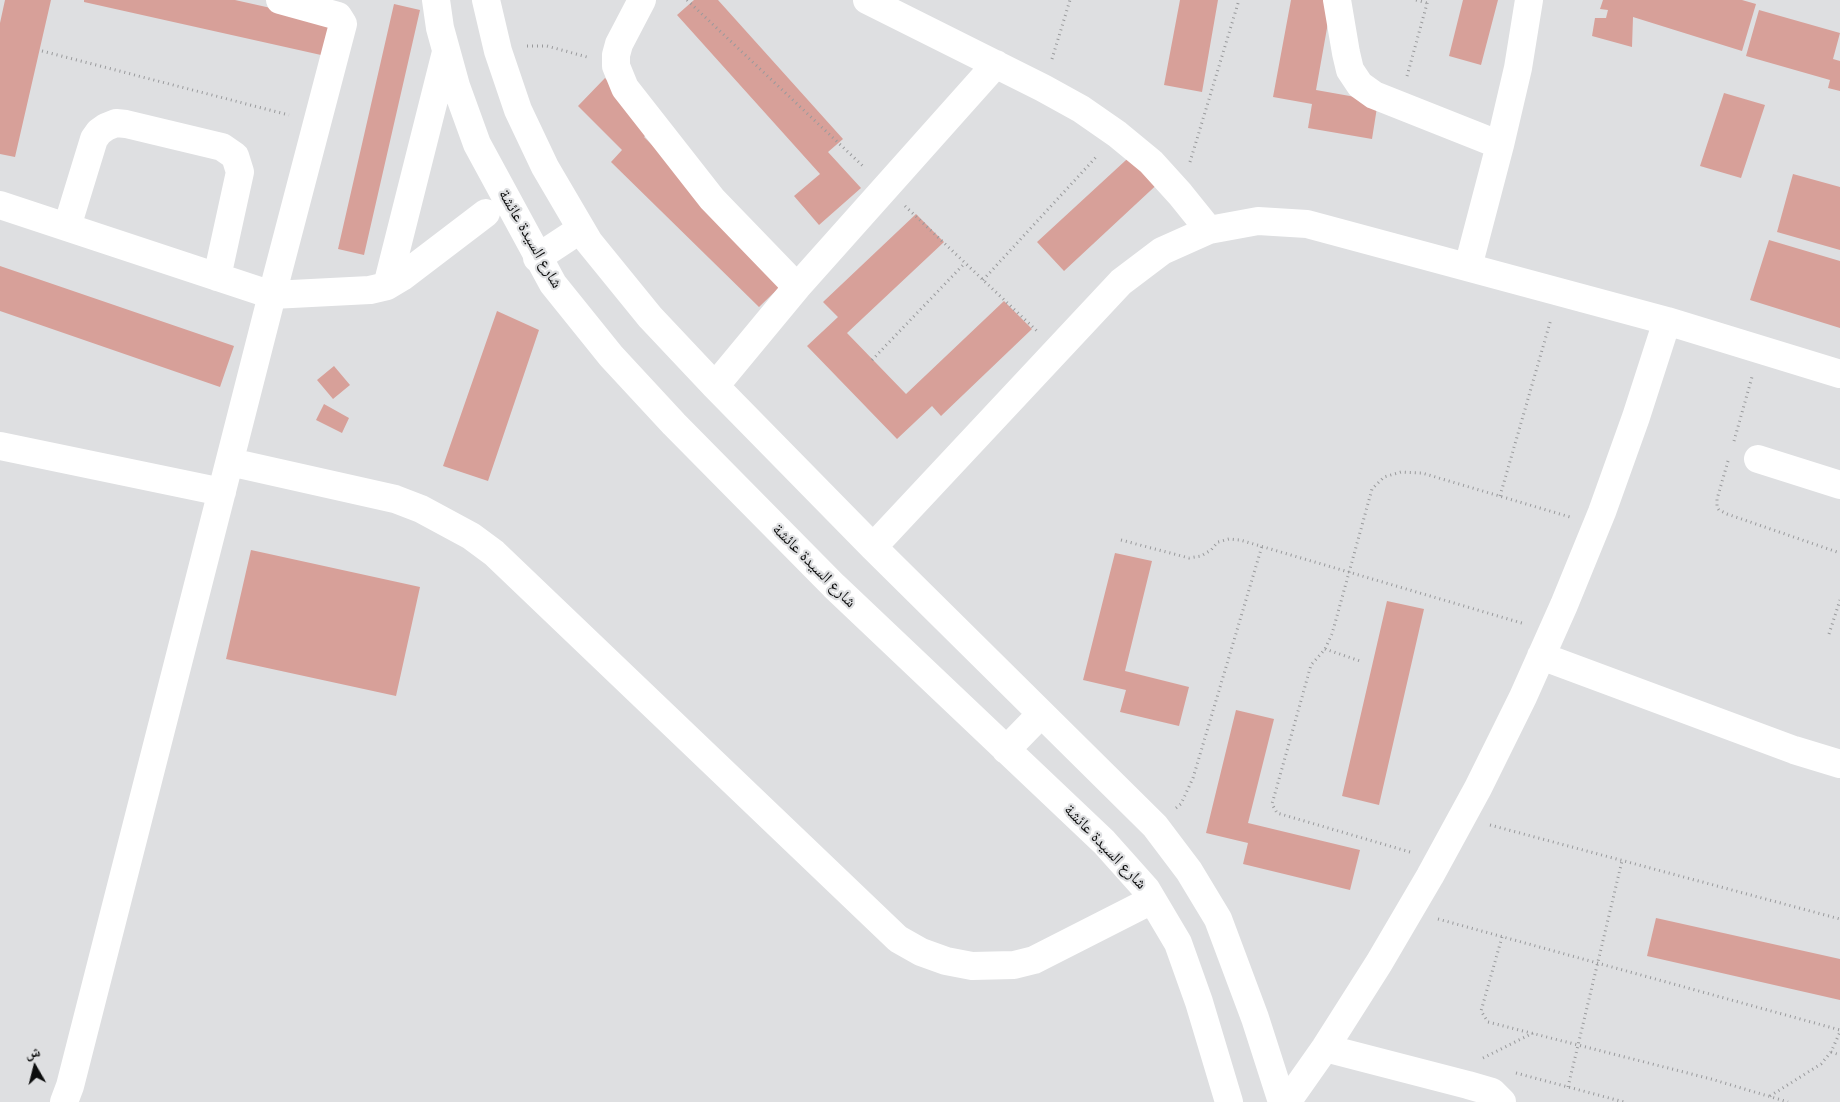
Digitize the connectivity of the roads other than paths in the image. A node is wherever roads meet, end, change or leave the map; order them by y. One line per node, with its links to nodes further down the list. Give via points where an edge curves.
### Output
1 (280, 0): 21 (street, via 338,16 343,24)
2 (436, 0): 8 (street, شارع السيدة عائشة)
3 (486, 0): 14 (street, via 498,51 518,110 544,167)
4 (642, 0): 20 (street, via 616,55 616,66 624,88 712,199)
5 (867, 0): 9 (street)
6 (1338, 0): 10 (street, via 1350,70 1360,85 1374,95)
7 (1529, 0): 10 (street, via 1518,68)
8 (447, 51): 16 (street, شارع السيدة عائشة, via 477,144); 19 (street)
9 (996, 64): 15 (street, via 1081,109 1117,134 1151,162); 20 (street)
10 (1500, 145): 17 (street)
11 (0, 205): 13 (street)
12 (486, 212): 19 (street)
13 (67, 227): 18 (street); 18 (street, via 94,139 106,127 126,124 222,147 235,156 240,172)
14 (581, 229): 16 (street); 24 (street, via 650,317)
15 (1209, 230): 17 (street, via 1258,222 1307,224); 30 (street, via 1162,251 1121,282)
16 (538, 258): 33 (street, شارع السيدة عائشة, via 553,284 611,356 674,424 834,586)
17 (1468, 268): 22 (street)
18 (216, 277): 21 (street)
19 (387, 286): 21 (street, via 370,290)
20 (797, 287): 24 (street)
21 (272, 295): 27 (street)
22 (1667, 321): 23 (street); 31 (street, via 1596,525)
23 (1840, 374)
24 (715, 386): 30 (street)
25 (0, 446): 29 (street)
26 (1758, 459): 28 (street)
27 (230, 462): 29 (street); 35 (street, via 395,499 471,536 494,553 898,939 921,952 972,966 993,967 1034,960)
28 (1840, 486)
29 (222, 492): 37 (street)
30 (873, 547): 32 (street)
31 (1541, 656): 34 (street); 36 (street, via 1439,861)
32 (1041, 714): 33 (street); 39 (street, via 1155,826 1189,870 1218,919)
33 (1006, 750): 35 (street, شارع السيدة عائشة, via 1104,842)
34 (1840, 764)
35 (1152, 900): 38 (street, شارع السيدة عائشة, via 1178,943)
36 (1325, 1048): 40 (street); 41 (street, via 1492,1092)
37 (64, 1102)
38 (1229, 1102)
39 (1282, 1102)
40 (1287, 1102)
41 (1502, 1102)

